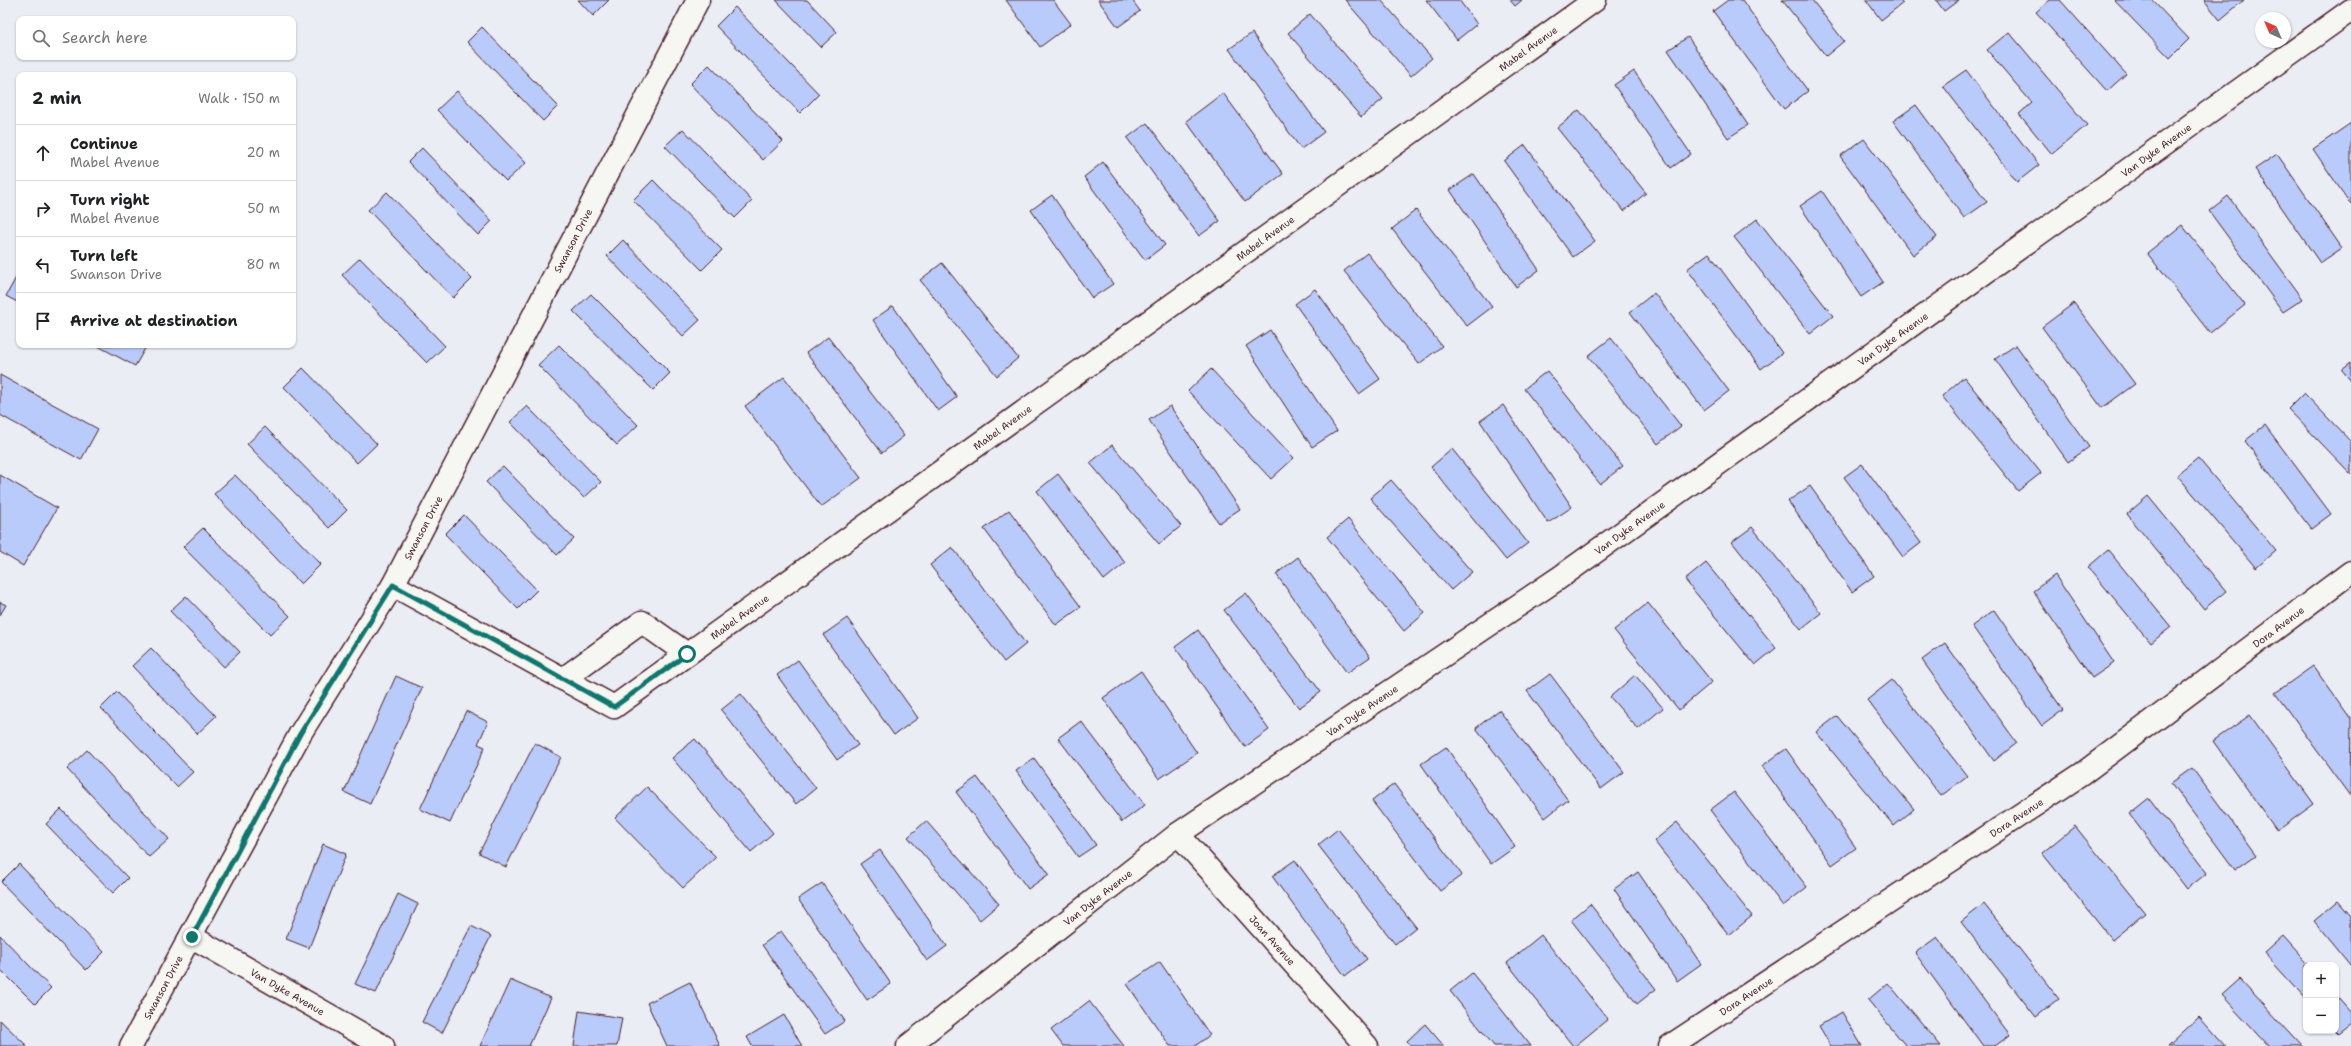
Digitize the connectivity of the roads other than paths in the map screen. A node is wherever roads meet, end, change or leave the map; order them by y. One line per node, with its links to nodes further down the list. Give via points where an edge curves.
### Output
1 (698, 0): 5 (street, Swanson Drive)
2 (1595, 0): 6 (street, Mabel Avenue)
3 (2351, 10): 8 (street, Van Dyke Avenue, via 1559,578)
4 (2351, 572): 14 (street, Dora Avenue, via 2082,774)
5 (393, 585): 7 (street, Mabel Avenue); 9 (street, Swanson Drive, via 300,734)
6 (687, 654): 7 (street, Mabel Avenue, via 614,707); 7 (street, via 642,622)
7 (564, 679)
8 (1178, 834): 12 (street, Van Dyke Avenue); 13 (street, Joan Avenue)
9 (192, 937): 10 (street, Swanson Drive); 11 (street, Van Dyke Avenue)
10 (132, 1046)
11 (383, 1046)
12 (908, 1046)
13 (1367, 1046)
14 (1670, 1046)

